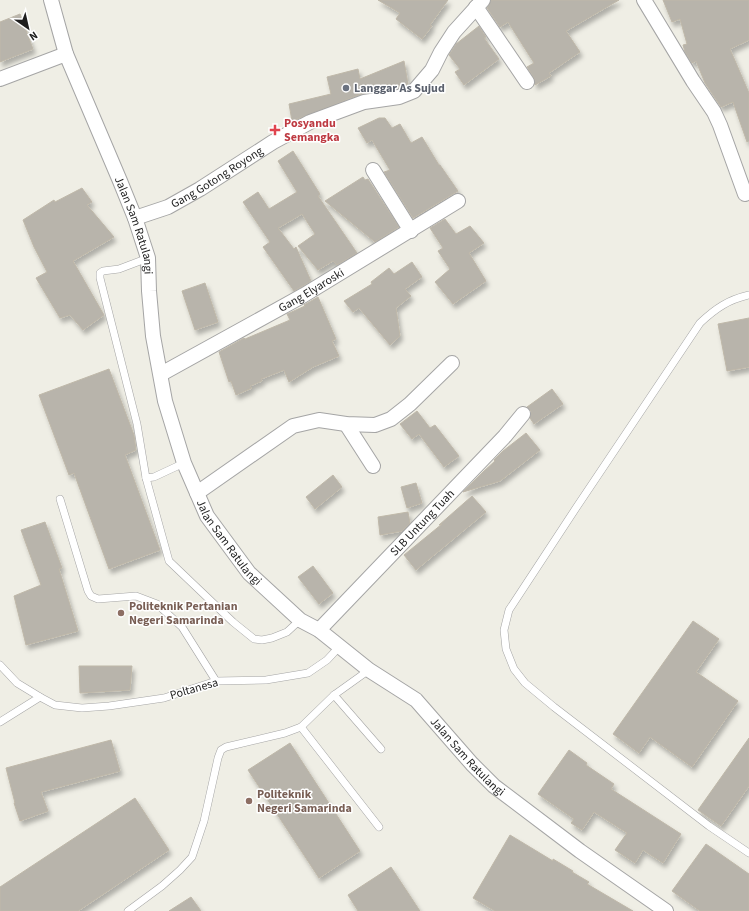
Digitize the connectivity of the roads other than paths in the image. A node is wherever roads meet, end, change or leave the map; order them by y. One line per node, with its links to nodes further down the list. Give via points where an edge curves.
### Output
1 (51, 0): 4 (street, Jalan Sam Ratulangi)
2 (644, 0): 8 (street, via 714,112)
3 (479, 4): 6 (street); 10 (street, Gang Gotong Royong, via 454,32 440,52 432,70 414,91 400,97 364,102 310,122 168,207)
4 (66, 54): 5 (street); 10 (street, Jalan Sam Ratulangi)
5 (0, 79)
6 (527, 82)
7 (372, 170): 11 (street)
8 (745, 194)
9 (458, 202): 11 (street, Gang Elyaroski)
10 (135, 218): 12 (street, Jalan Sam Ratulangi)
11 (411, 231): 15 (street, Gang Elyaroski, via 304,295)
12 (148, 258): 15 (street, Jalan Sam Ratulangi, via 148,290 153,336); 20 (lane, via 100,273 137,424)
13 (749, 295): 35 (lane, via 735,298 715,309 700,323 509,610 504,630 506,649 514,669 525,684 709,826)
14 (452, 363): 17 (street, via 391,419 375,425)
15 (161, 374): 18 (street, Jalan Sam Ratulangi, via 165,401)
16 (523, 414): 24 (street, SLB Untung Tuah)
17 (346, 424): 19 (street); 21 (street, via 319,420 293,426)
18 (184, 462): 20 (lane, via 154,477); 21 (street, Jalan Sam Ratulangi)
19 (373, 466)
20 (146, 478): 23 (lane, via 169,561 233,622 254,639 262,640 287,632)
21 (197, 493): 23 (street, Jalan Sam Ratulangi, via 207,516 249,573)
22 (60, 499): 28 (lane, via 91,596 98,600 136,596 157,604 182,627)
23 (300, 620): 24 (street, Jalan Sam Ratulangi)
24 (320, 630): 25 (street, Jalan Sam Ratulangi)
25 (340, 646): 27 (street, Jalan Sam Ratulangi); 28 (lane, Poltanesa, via 327,660 308,673 266,680)
26 (0, 665): 30 (lane, Poltanesa, via 16,683)
27 (369, 670): 29 (lane); 37 (street, Jalan Sam Ratulangi, via 416,700 494,786 580,851)
28 (216, 681): 30 (lane, Poltanesa, via 164,698 109,706 82,708 55,705)
29 (334, 695): 32 (lane); 33 (lane)
30 (40, 697): 31 (lane)
31 (0, 722)
32 (301, 726): 34 (lane); 36 (lane, via 285,733 221,750 204,821 192,857 162,886)
33 (381, 749)
34 (379, 827)
35 (749, 853)
36 (128, 911)
37 (666, 911)

